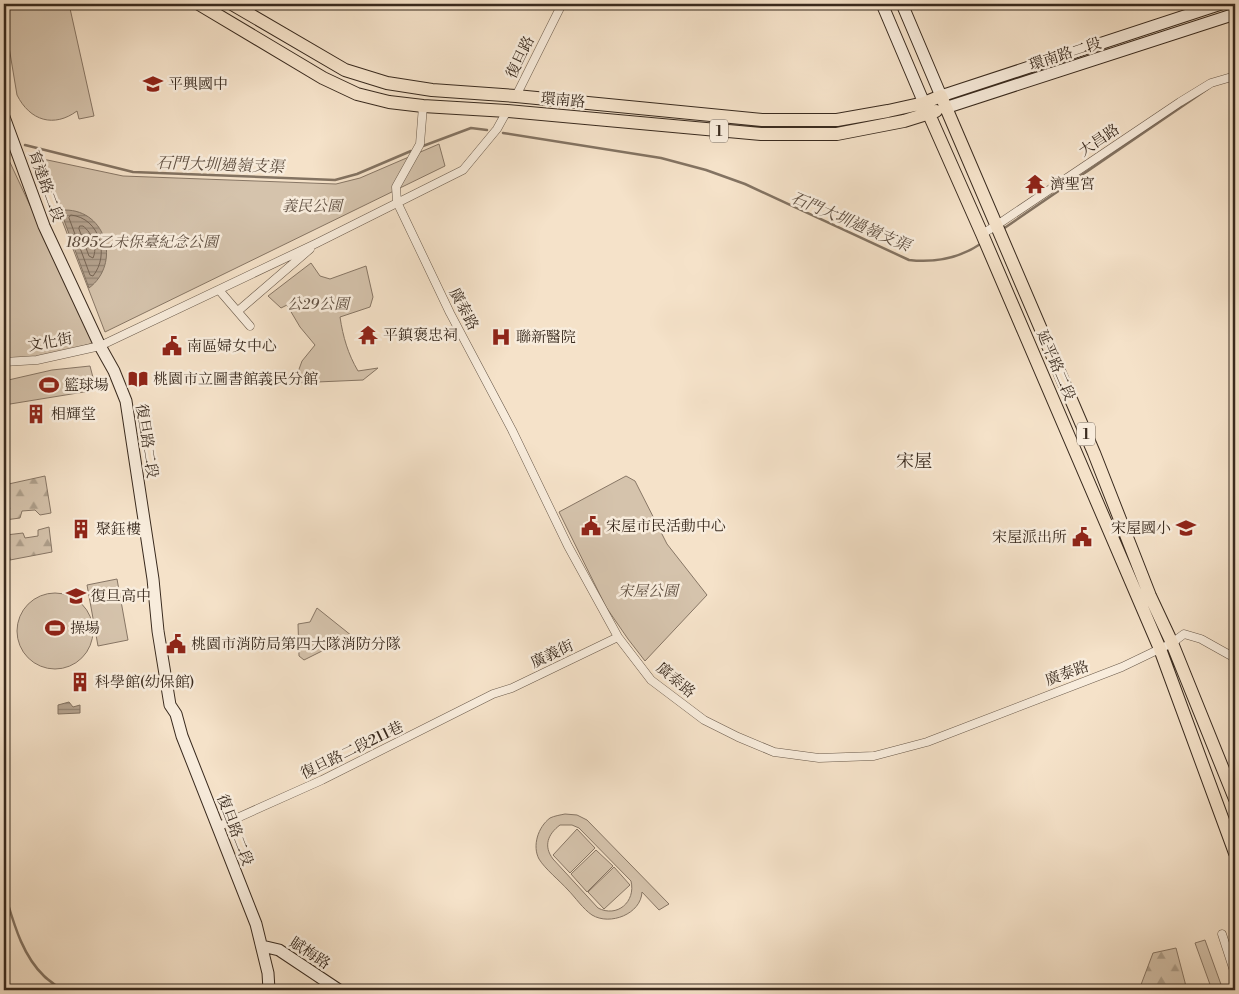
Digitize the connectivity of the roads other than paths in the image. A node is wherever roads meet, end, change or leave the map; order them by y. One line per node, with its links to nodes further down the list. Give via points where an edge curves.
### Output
1 (199, 4): 11 (main road, 環南路 / 1, via 323,78 357,94)
2 (232, 4): 9 (main road, 環南路 / 1, via 345,70 368,78 432,90)
3 (562, 4): 9 (street, 復旦路)
4 (882, 4): 12 (street, 延平路二段)
5 (902, 4): 10 (street, 延平路二段)
6 (1221, 4): 10 (street, 環南路二段)
7 (1235, 14): 10 (street, 環南路二段)
8 (1235, 76): 16 (street, 大昌路, via 1212,83 1180,102)
9 (516, 96): 12 (main road, 環南路 / 1, via 762,120 837,120); 13 (street)
10 (943, 102): 12 (main road, 環南路 / 1); 16 (main road, 延平路二段 / 1)
11 (423, 106): 13 (main road, 環南路 / 1); 15 (street, via 420,144 396,187)
12 (926, 108): 13 (main road, 環南路 / 1, via 904,121 837,134 761,134); 17 (main road, 延平路二段 / 1)
13 (507, 111): 15 (street, via 497,129 463,170)
14 (4, 117): 22 (street, 育達路二段, via 44,226)
15 (397, 202): 18 (street); 24 (street, 廣泰路, via 568,546)
16 (997, 225): 17 (street, 大昌路); 25 (main road, 延平路二段 / 1, via 1094,453)
17 (982, 234): 25 (main road, 延平路二段 / 1)
18 (317, 243): 19 (street); 20 (street)
19 (219, 290): 20 (street); 22 (street)
20 (238, 312): 21 (street)
21 (250, 326)
22 (100, 346): 23 (street, 文化街, via 37,360); 29 (street, 復旦路二段, via 126,400 170,705)
23 (4, 362)
24 (618, 637): 25 (street, 廣泰路, via 651,680 704,720 774,752 819,758 874,756 927,742 1122,667); 27 (street, 廣義街)
25 (1166, 646): 26 (street, 廣泰路, via 1184,634 1201,639); 28 (main road, 延平路二段 / 1, via 1222,763); 30 (main road, 延平路二段 / 1)
26 (1235, 658)
27 (497, 693): 29 (street, 復旦路二段211巷, via 322,780)
28 (1235, 799)
29 (217, 827): 32 (street, 復旦路二段)
30 (1235, 853)
31 (1222, 934): 33 (street)
32 (262, 946): 34 (street, 復旦路二段); 35 (street, 賦梅路, via 279,950)
33 (1235, 974)
34 (269, 990)
35 (339, 990)

